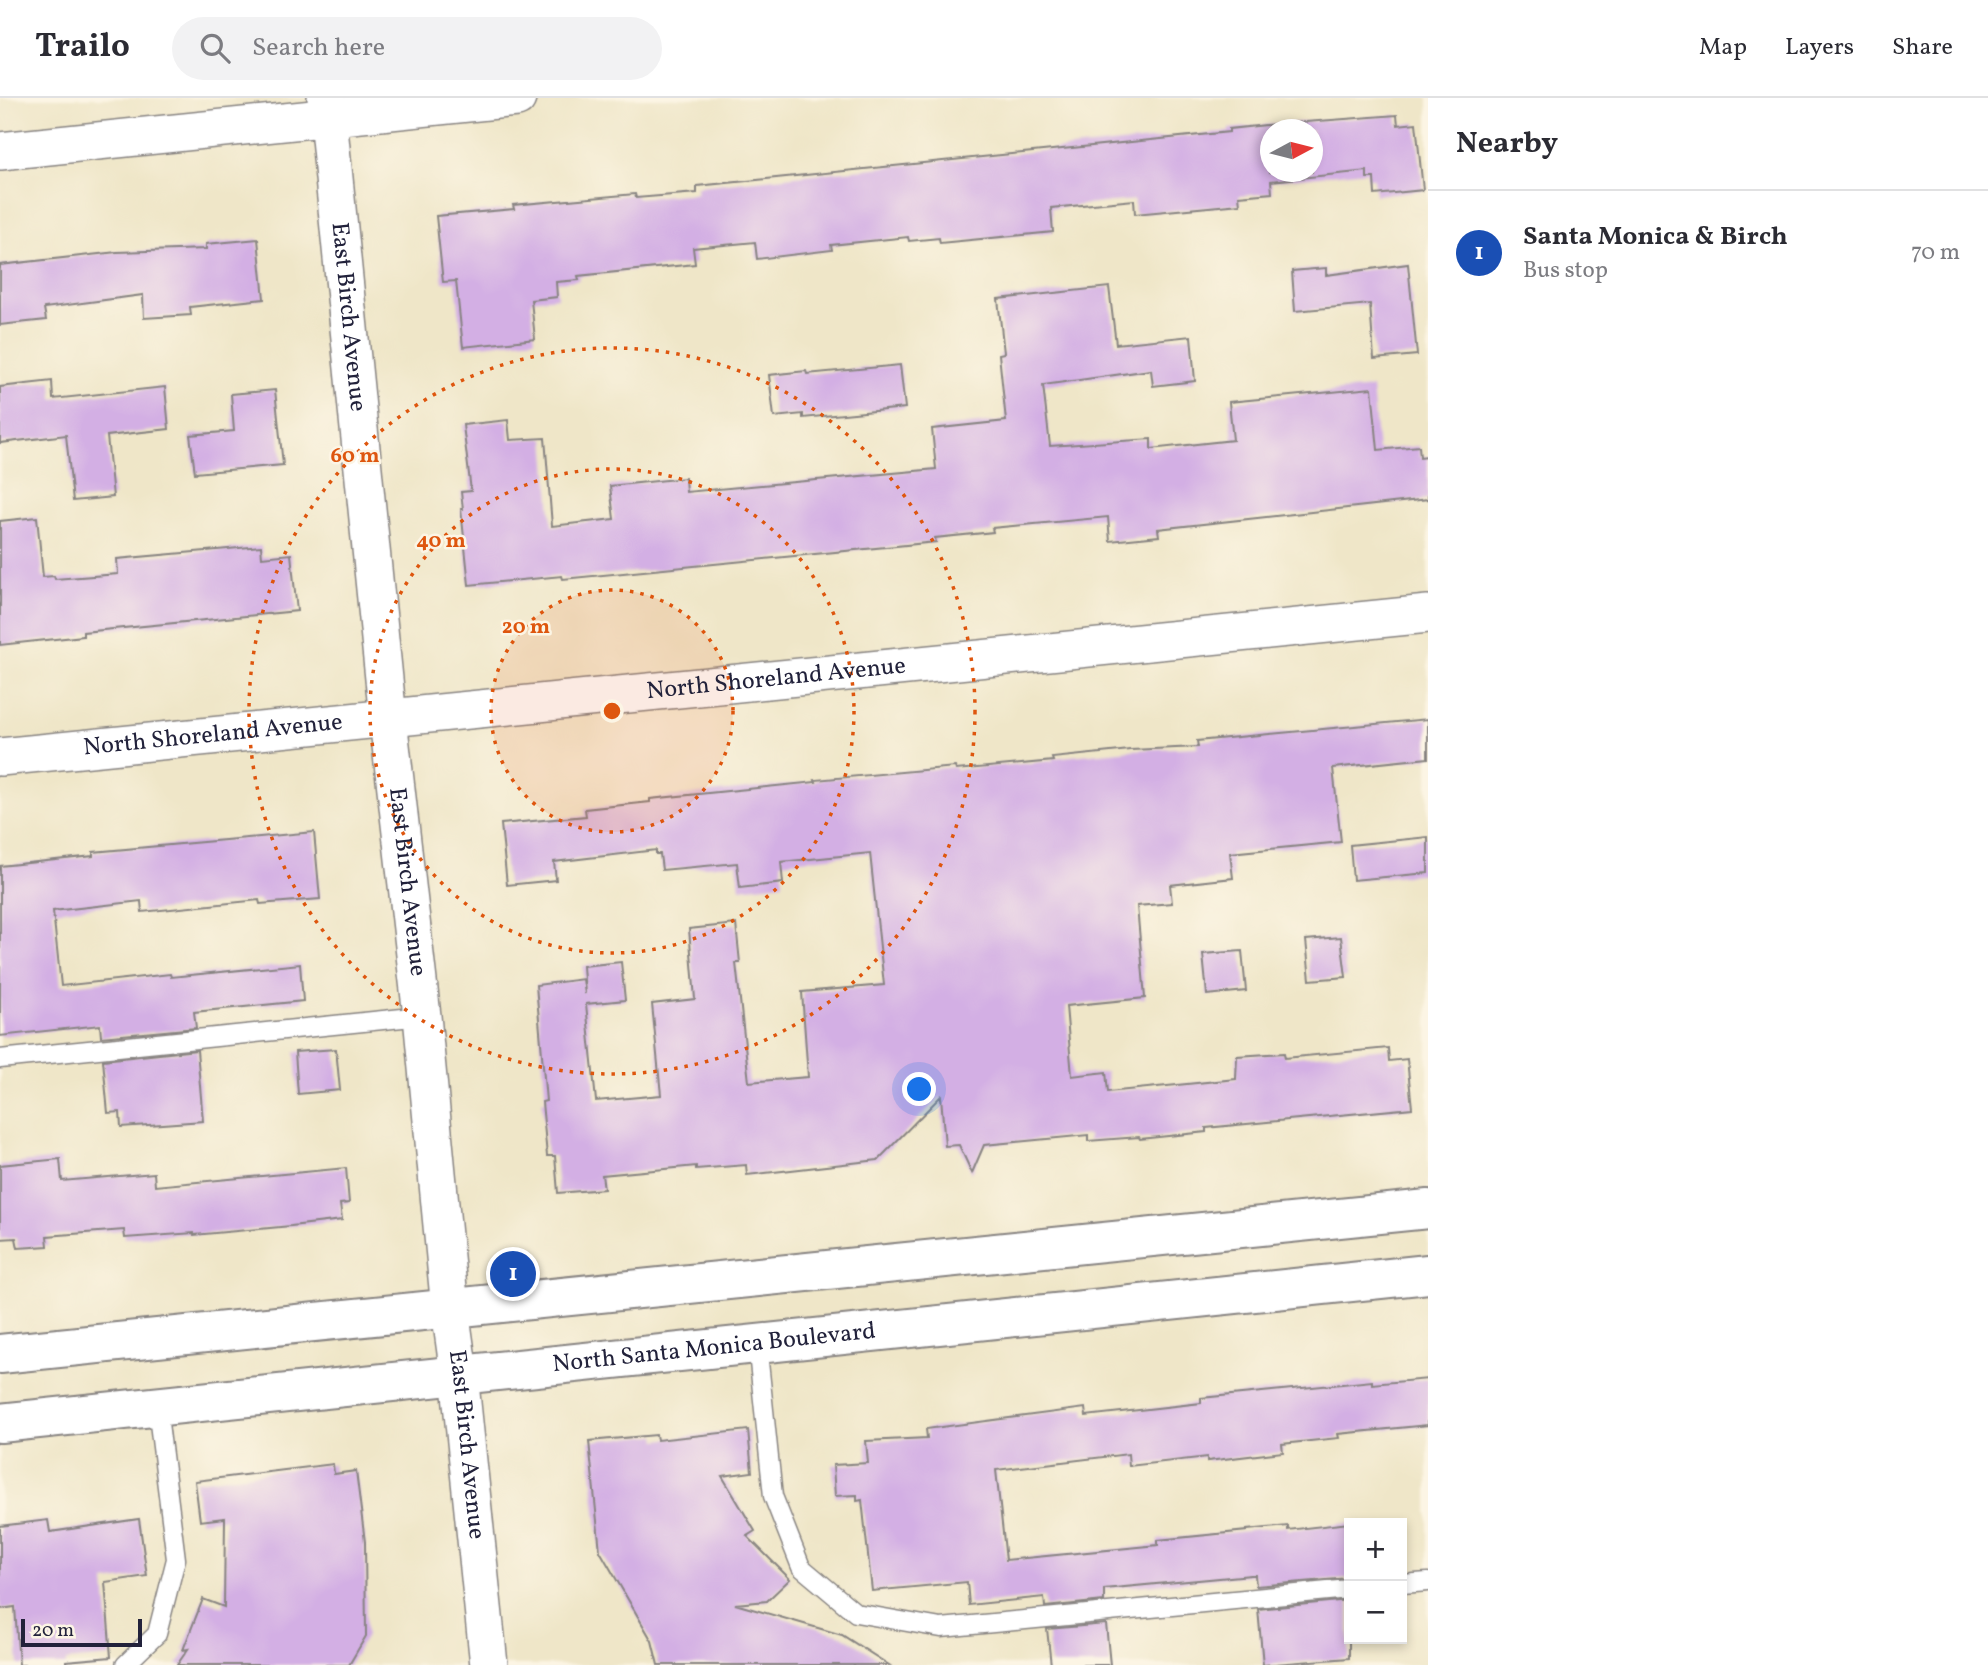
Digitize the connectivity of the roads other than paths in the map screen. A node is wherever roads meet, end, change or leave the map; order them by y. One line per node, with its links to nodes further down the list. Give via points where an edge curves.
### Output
1 (517, 98): 2 (street)
2 (327, 107): 3 (street); 5 (street, East Birch Avenue)
3 (0, 151)
4 (1428, 614): 5 (street, North Shoreland Avenue)
5 (388, 719): 6 (street, North Shoreland Avenue); 7 (street, East Birch Avenue)
6 (0, 757)
7 (422, 1016): 8 (lane); 11 (street, East Birch Avenue)
8 (0, 1059)
9 (1428, 1209): 11 (street)
10 (1428, 1274): 12 (street, North Santa Monica Boulevard)
11 (450, 1309): 13 (street); 14 (street, East Birch Avenue)
12 (757, 1343): 14 (street, North Santa Monica Boulevard); 19 (lane, via 773,1496 801,1567 856,1613 941,1628)
13 (0, 1354)
14 (459, 1374): 15 (street, North Santa Monica Boulevard); 21 (street, East Birch Avenue)
15 (157, 1407): 16 (street, North Santa Monica Boulevard); 20 (lane, via 176,1559 157,1634)
16 (0, 1423)
17 (1428, 1582): 18 (lane)
18 (1407, 1584)
19 (1344, 1589)
20 (125, 1665)
21 (489, 1665)

